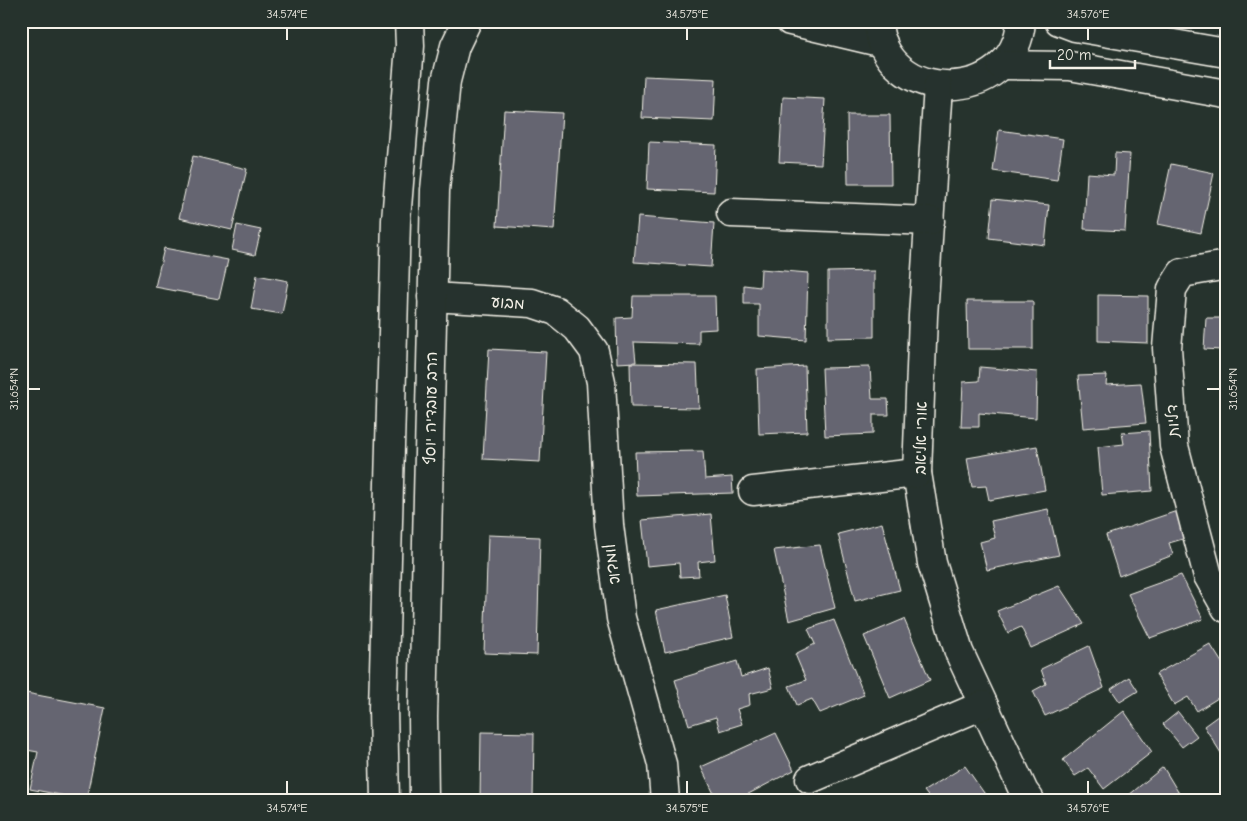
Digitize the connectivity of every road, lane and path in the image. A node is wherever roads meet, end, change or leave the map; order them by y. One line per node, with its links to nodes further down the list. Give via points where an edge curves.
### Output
1 (409, 21): 21 (street, via 410,46 396,220 384,699)
2 (467, 21): 14 (street, הרב עובדיה יוסף, via 455,46 446,81 435,190)
3 (790, 21): 6 (street)
4 (1021, 21): 8 (street, via 1017,39)
5 (1059, 21): 7 (street, via 1076,27)
6 (881, 32): 9 (street, via 892,58 905,71 920,81)
7 (1226, 54)
8 (1001, 65): 9 (street, via 972,83); 10 (street, via 1070,66)
9 (938, 86): 12 (street, אורי אליאב)
10 (1226, 94)
11 (731, 213): 12 (street)
12 (930, 221): 16 (street, אורי אליאב)
13 (1226, 268): 18 (street, דליות, via 1221,266 1182,273 1172,290 1167,348 1174,446 1208,576)
14 (432, 297): 15 (street, מבוע, via 532,303 556,311); 22 (street, הרב עובדיה יוסף)
15 (577, 328): 23 (street, אגמון, via 594,351 601,382 609,525 621,618 662,764)
16 (917, 474): 17 (street); 19 (street, אורי אליאב, via 932,563 958,652)
17 (753, 491)
18 (1226, 608)
19 (983, 705): 20 (street); 24 (street, אורי אליאב)
20 (810, 779)
21 (385, 800)
22 (424, 800)
23 (665, 800)
24 (1030, 800)

